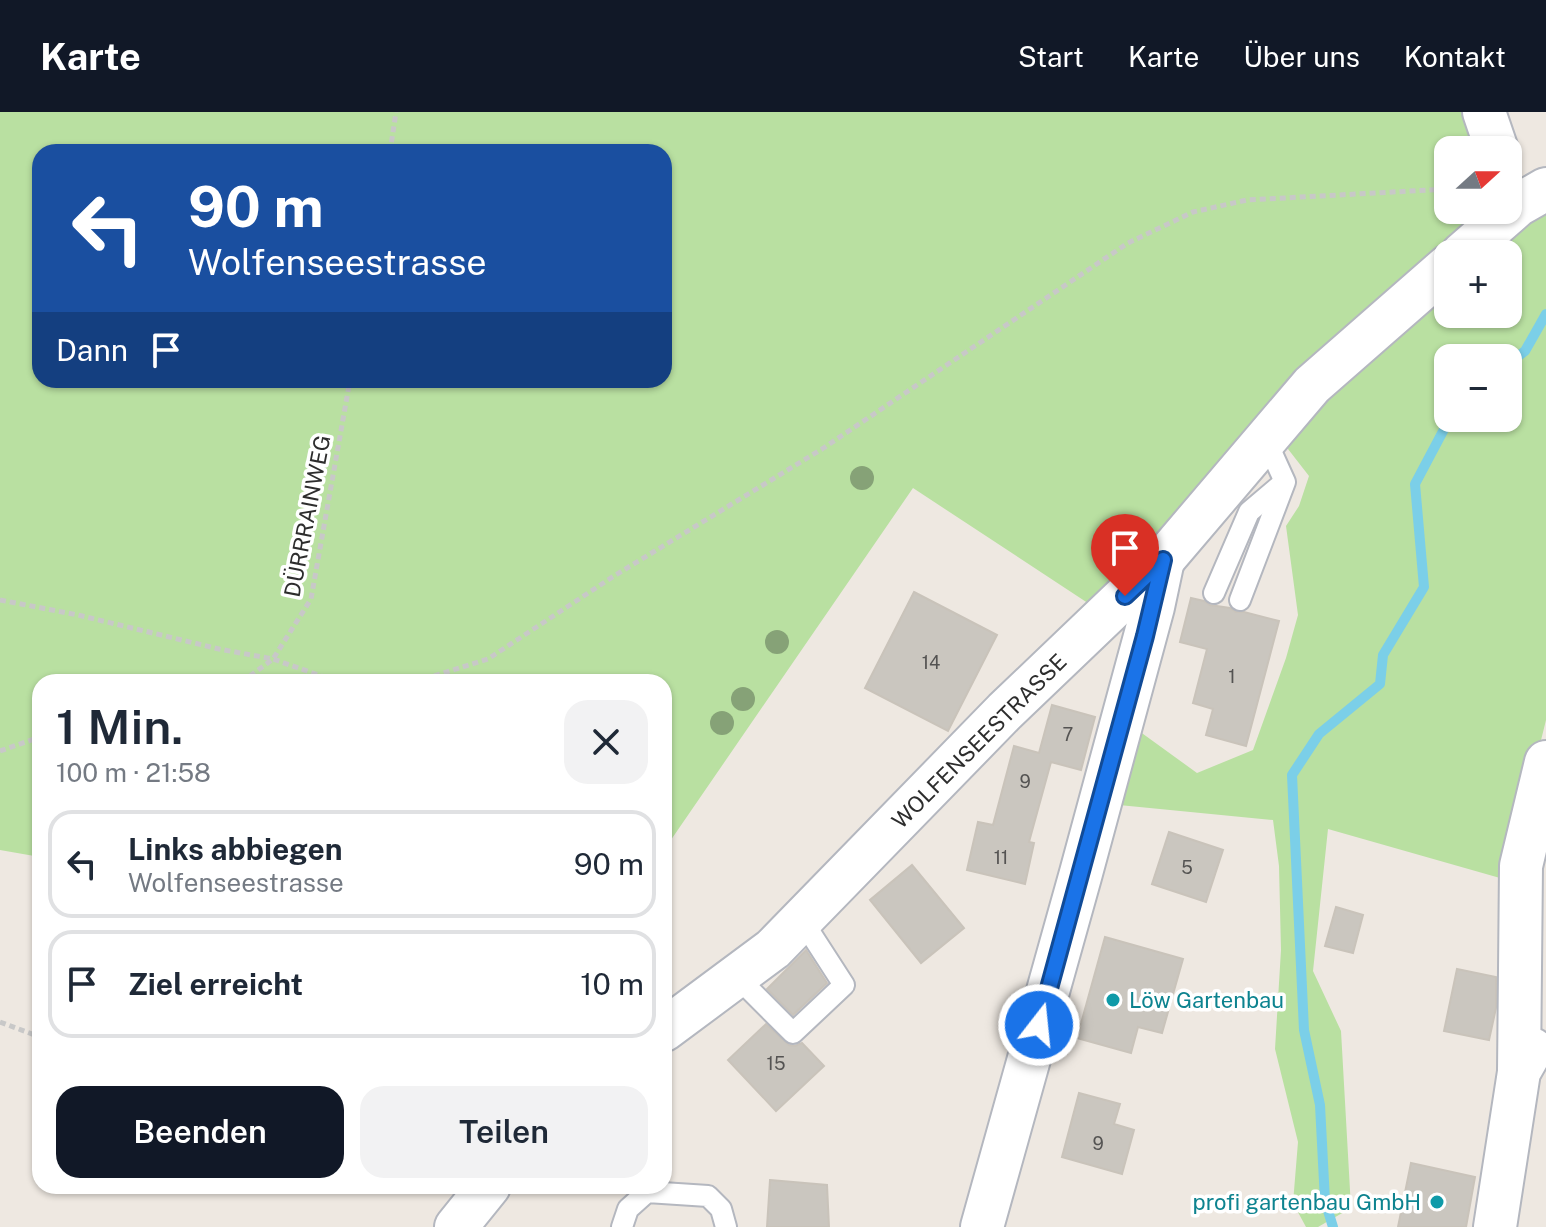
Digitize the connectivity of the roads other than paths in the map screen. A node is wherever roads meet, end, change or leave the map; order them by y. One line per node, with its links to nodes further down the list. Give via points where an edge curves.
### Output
1 (1484, 112): 2 (street)
2 (1492, 136)
3 (1524, 191): 4 (street)
4 (1476, 240)
5 (1434, 278): 6 (street, WOLFENSEESTRASSE, via 1312,385)
6 (1266, 440): 7 (lane); 8 (street, WOLFENSEESTRASSE)
7 (1285, 482): 9 (lane, via 1249,512); 10 (lane)
8 (1163, 560): 12 (street, WOLFENSEESTRASSE, via 1005,711); 23 (street)
9 (1214, 593)
10 (1240, 600)
11 (1546, 762): 16 (street, via 1521,866)
12 (802, 920): 13 (street, WOLFENSEESTRASSE); 13 (lane, via 844,985 793,1033)
13 (737, 977): 14 (street, WOLFENSEESTRASSE)
14 (672, 1024)
15 (1546, 1025): 16 (street)
16 (1519, 1072): 24 (street)
17 (483, 1194): 20 (street)
18 (645, 1194): 21 (lane, via 628,1209)
19 (672, 1194): 22 (lane, via 708,1196 721,1209)
20 (456, 1227)
21 (622, 1227)
22 (726, 1227)
23 (982, 1227)
24 (1495, 1227)

